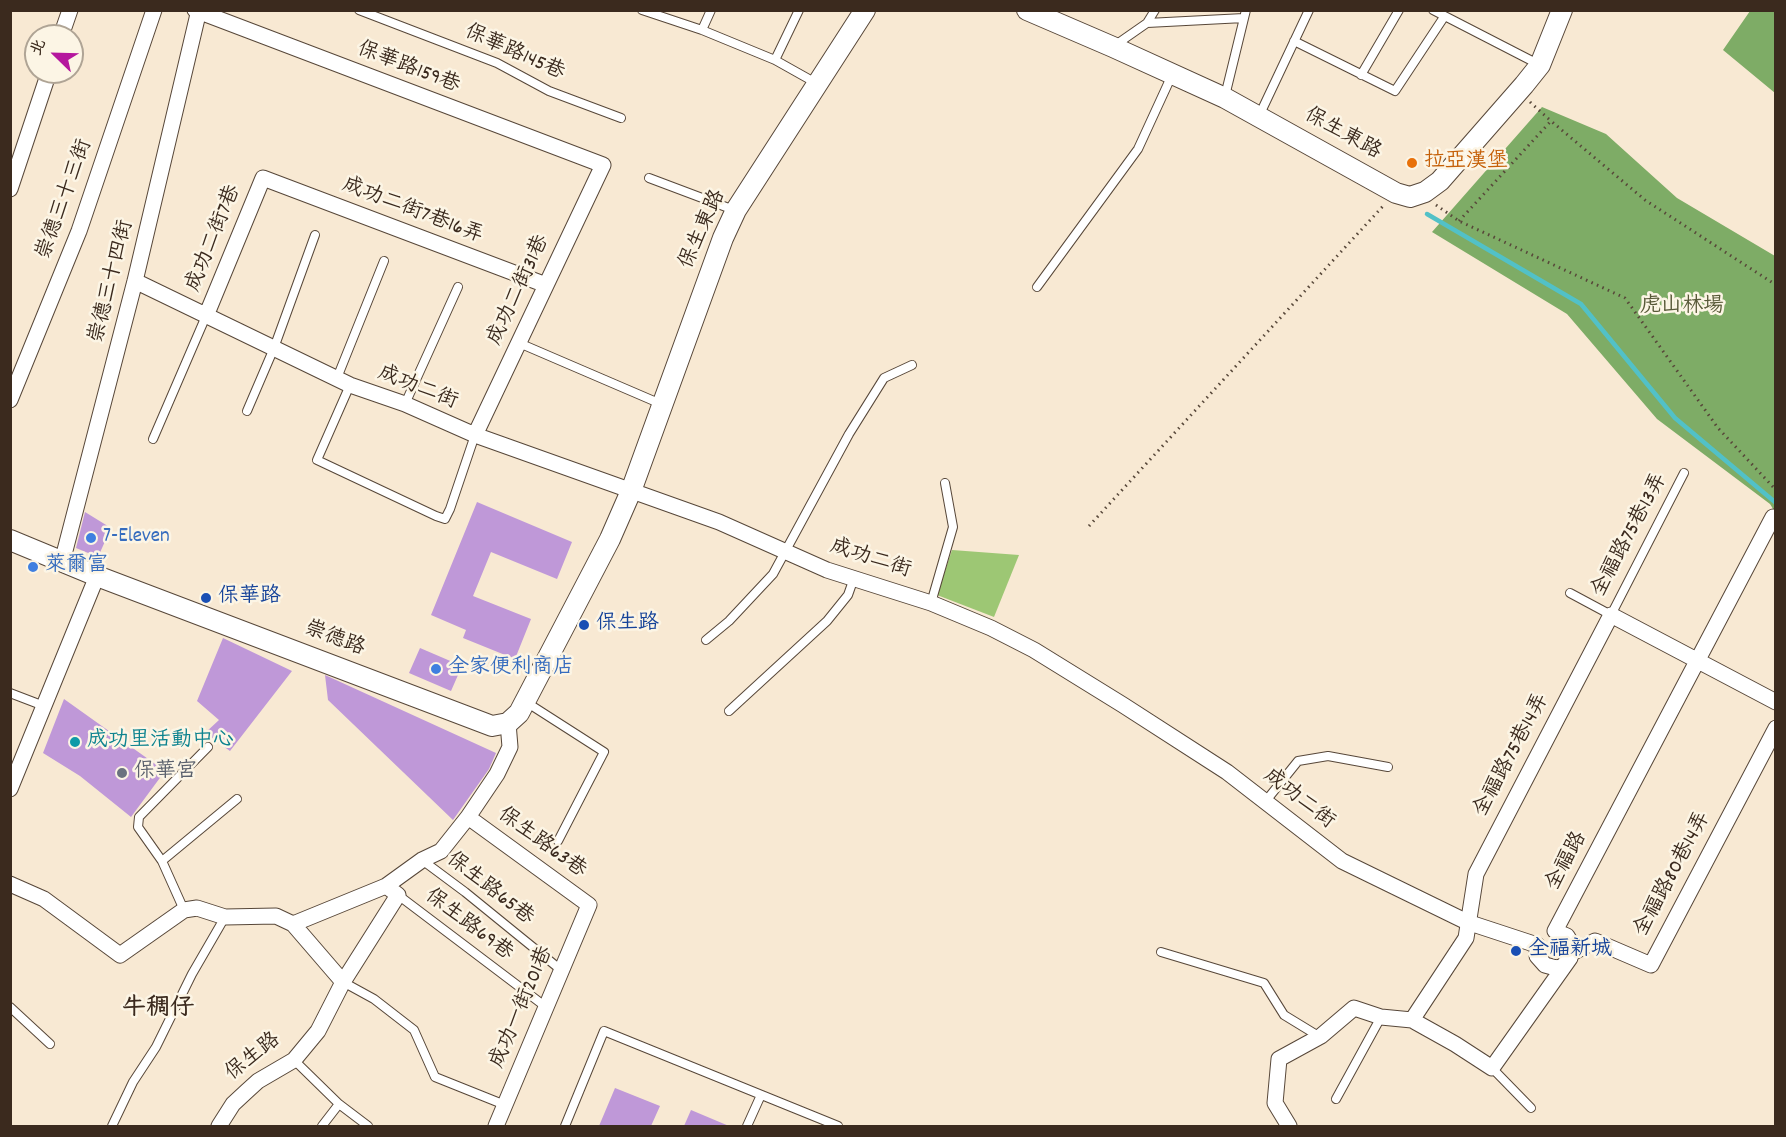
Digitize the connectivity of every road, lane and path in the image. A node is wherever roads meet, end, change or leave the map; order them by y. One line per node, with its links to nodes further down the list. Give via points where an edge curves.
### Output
1 (154, 10): 51 (street, 崇德三十三街, via 78,231)
2 (358, 10): 29 (lane, 保華路145巷, via 497,63 549,90)
3 (642, 10): 17 (lane)
4 (711, 10): 17 (lane)
5 (799, 10): 20 (lane)
6 (866, 10): 25 (street, 保生東路)
7 (1027, 10): 19 (street, 保生東路)
8 (1155, 10): 16 (lane)
9 (1309, 10): 18 (lane)
10 (1399, 10): 23 (lane)
11 (1433, 10): 15 (lane)
12 (1562, 10): 21 (street)
13 (197, 11): 31 (street, 保華路159巷); 41 (street, 崇德三十四街)
14 (1245, 14): 16 (lane); 27 (lane)
15 (1444, 17): 21 (lane); 23 (lane, via 1395,91)
16 (1147, 23): 19 (lane)
17 (702, 30): 20 (lane)
18 (1294, 41): 23 (lane); 28 (lane)
19 (1113, 46): 22 (street, 保生東路)
20 (775, 60): 25 (lane)
21 (1540, 65): 26 (street)
22 (1173, 74): 27 (street, 保生東路); 45 (lane, via 1138,149)
23 (1361, 75)
24 (45, 84): 34 (street)
25 (818, 84): 37 (street, 保生東路)
26 (1524, 85): 30 (path, via 1530,102); 35 (street, via 1440,182)
27 (1225, 98): 28 (street, 保生東路)
28 (1259, 116): 36 (street, 保生東路)
29 (621, 118)
30 (1551, 121): 38 (path); 43 (path, via 1645,200)
31 (603, 165): 42 (street, 成功二街31巷)
32 (262, 178): 42 (street, 成功二街7巷16弄); 46 (street, 成功二街7巷)
33 (649, 178): 37 (lane)
34 (10, 189)
35 (1425, 192): 36 (street, via 1410,197); 38 (path, via 1437,207)
36 (1396, 193): 62 (path)
37 (736, 210): 53 (street, 保生東路)
38 (1459, 221): 60 (path, via 1625,298 1718,428)
39 (315, 235): 48 (lane)
40 (384, 261): 50 (lane)
41 (135, 281): 46 (street, 成功二街); 65 (street, 崇德三十四街)
42 (546, 285): 47 (street, 成功二街31巷)
43 (1776, 285)
44 (458, 287): 52 (lane)
45 (1037, 287)
46 (206, 316): 48 (street, 成功二街); 56 (lane)
47 (519, 343): 53 (lane); 55 (street, 成功二街31巷)
48 (274, 348): 50 (street, 成功二街); 54 (lane)
49 (912, 365): 64 (lane, via 884,378 849,434)
50 (343, 381): 52 (street, 成功二街); 55 (lane, via 317,460 445,519)
51 (10, 400)
52 (405, 405): 55 (street, 成功二街)
53 (662, 405): 59 (street, 保生東路)
54 (247, 411)
55 (475, 435): 59 (street, 成功二街)
56 (153, 439)
57 (1684, 473): 70 (lane, 全福路75巷13弄)
58 (945, 483): 69 (lane, via 953,527)
59 (631, 490): 64 (street, 成功二街); 74 (street, via 610,539)
60 (1776, 490)
61 (1773, 518): 72 (street, 全福路)
62 (1089, 526)
63 (11, 540): 65 (street, 崇德路)
64 (787, 552): 67 (street, 成功二街); 71 (lane, via 773,574)
65 (62, 562): 66 (street, 崇德路)
66 (97, 576): 76 (street); 78 (street, 崇德路, via 492,726)
67 (854, 578): 69 (street, 成功二街); 77 (lane, via 848,595 826,621)
68 (1570, 593): 70 (lane)
69 (931, 603): 84 (street, 成功二街, via 1034,650 1227,772)
70 (1611, 615): 72 (street); 94 (street, 全福路75巷14弄, via 1476,874)
71 (706, 640)
72 (1698, 661): 75 (street); 96 (street, 全福路)
73 (10, 693): 76 (lane)
74 (525, 701): 78 (street); 86 (lane, via 604,752)
75 (1776, 702)
76 (44, 706): 82 (street)
77 (729, 711)
78 (508, 723): 85 (street, 保生路, via 510,747)
79 (1776, 728): 99 (street, 全福路80巷14弄, via 1651,965 1595,941)
80 (208, 747): 87 (lane, via 140,817 138,827)
81 (1388, 767): 84 (lane, via 1328,756 1298,761)
82 (10, 789)
83 (237, 799): 87 (lane)
84 (1265, 802): 94 (street, 成功二街, via 1342,861)
85 (468, 817): 88 (street, 保生路, via 441,851); 91 (street, 保生路63巷)
86 (558, 841)
87 (162, 861): 92 (lane)
88 (422, 861): 90 (street, 保生路); 100 (lane, 保生路65巷)
89 (10, 884): 92 (street, via 44,899 120,955)
90 (392, 891): 95 (street); 101 (street, 保生路); 103 (lane, 保生路69巷)
91 (589, 905): 100 (street, 成功一街201巷)
92 (184, 910): 93 (street, via 197,908)
93 (225, 916): 95 (street, via 276,916); 115 (lane)
94 (1467, 922): 97 (street, 成功二街); 105 (street, 全福路75巷14弄, via 1466,938)
95 (293, 924): 101 (street)
96 (1555, 931): 97 (street, via 1544,935); 99 (street, via 1567,936)
97 (1537, 945): 99 (street, via 1537,956 1545,965 1556,968)
98 (1161, 952): 106 (lane, via 1264,983 1284,1015)
99 (1571, 956): 109 (street)
100 (561, 970): 103 (street, 成功一街201巷)
101 (343, 982): 108 (street, 保生路, via 318,1031); 113 (lane, via 374,999 414,1030 435,1077)
102 (10, 1007): 107 (lane)
103 (546, 1007): 113 (street, 成功一街201巷)
104 (1381, 1017): 105 (street); 106 (street, via 1354,1008); 111 (lane)
105 (1412, 1020): 109 (street)
106 (1320, 1037): 123 (street, via 1280,1059 1275,1103)
107 (50, 1044)
108 (294, 1060): 112 (lane); 116 (street, 保生路, via 258,1081 234,1104)
109 (1492, 1068): 114 (lane)
110 (761, 1095): 120 (lane, via 604,1030); 121 (lane); 122 (lane)
111 (1336, 1099)
112 (339, 1104): 117 (lane); 118 (lane)
113 (505, 1105): 119 (street, 成功一街201巷)
114 (1531, 1108)
115 (112, 1126)
116 (219, 1126)
117 (322, 1126)
118 (368, 1126)
119 (496, 1126)
120 (565, 1126)
121 (747, 1126)
122 (838, 1126)
123 (1289, 1126)

